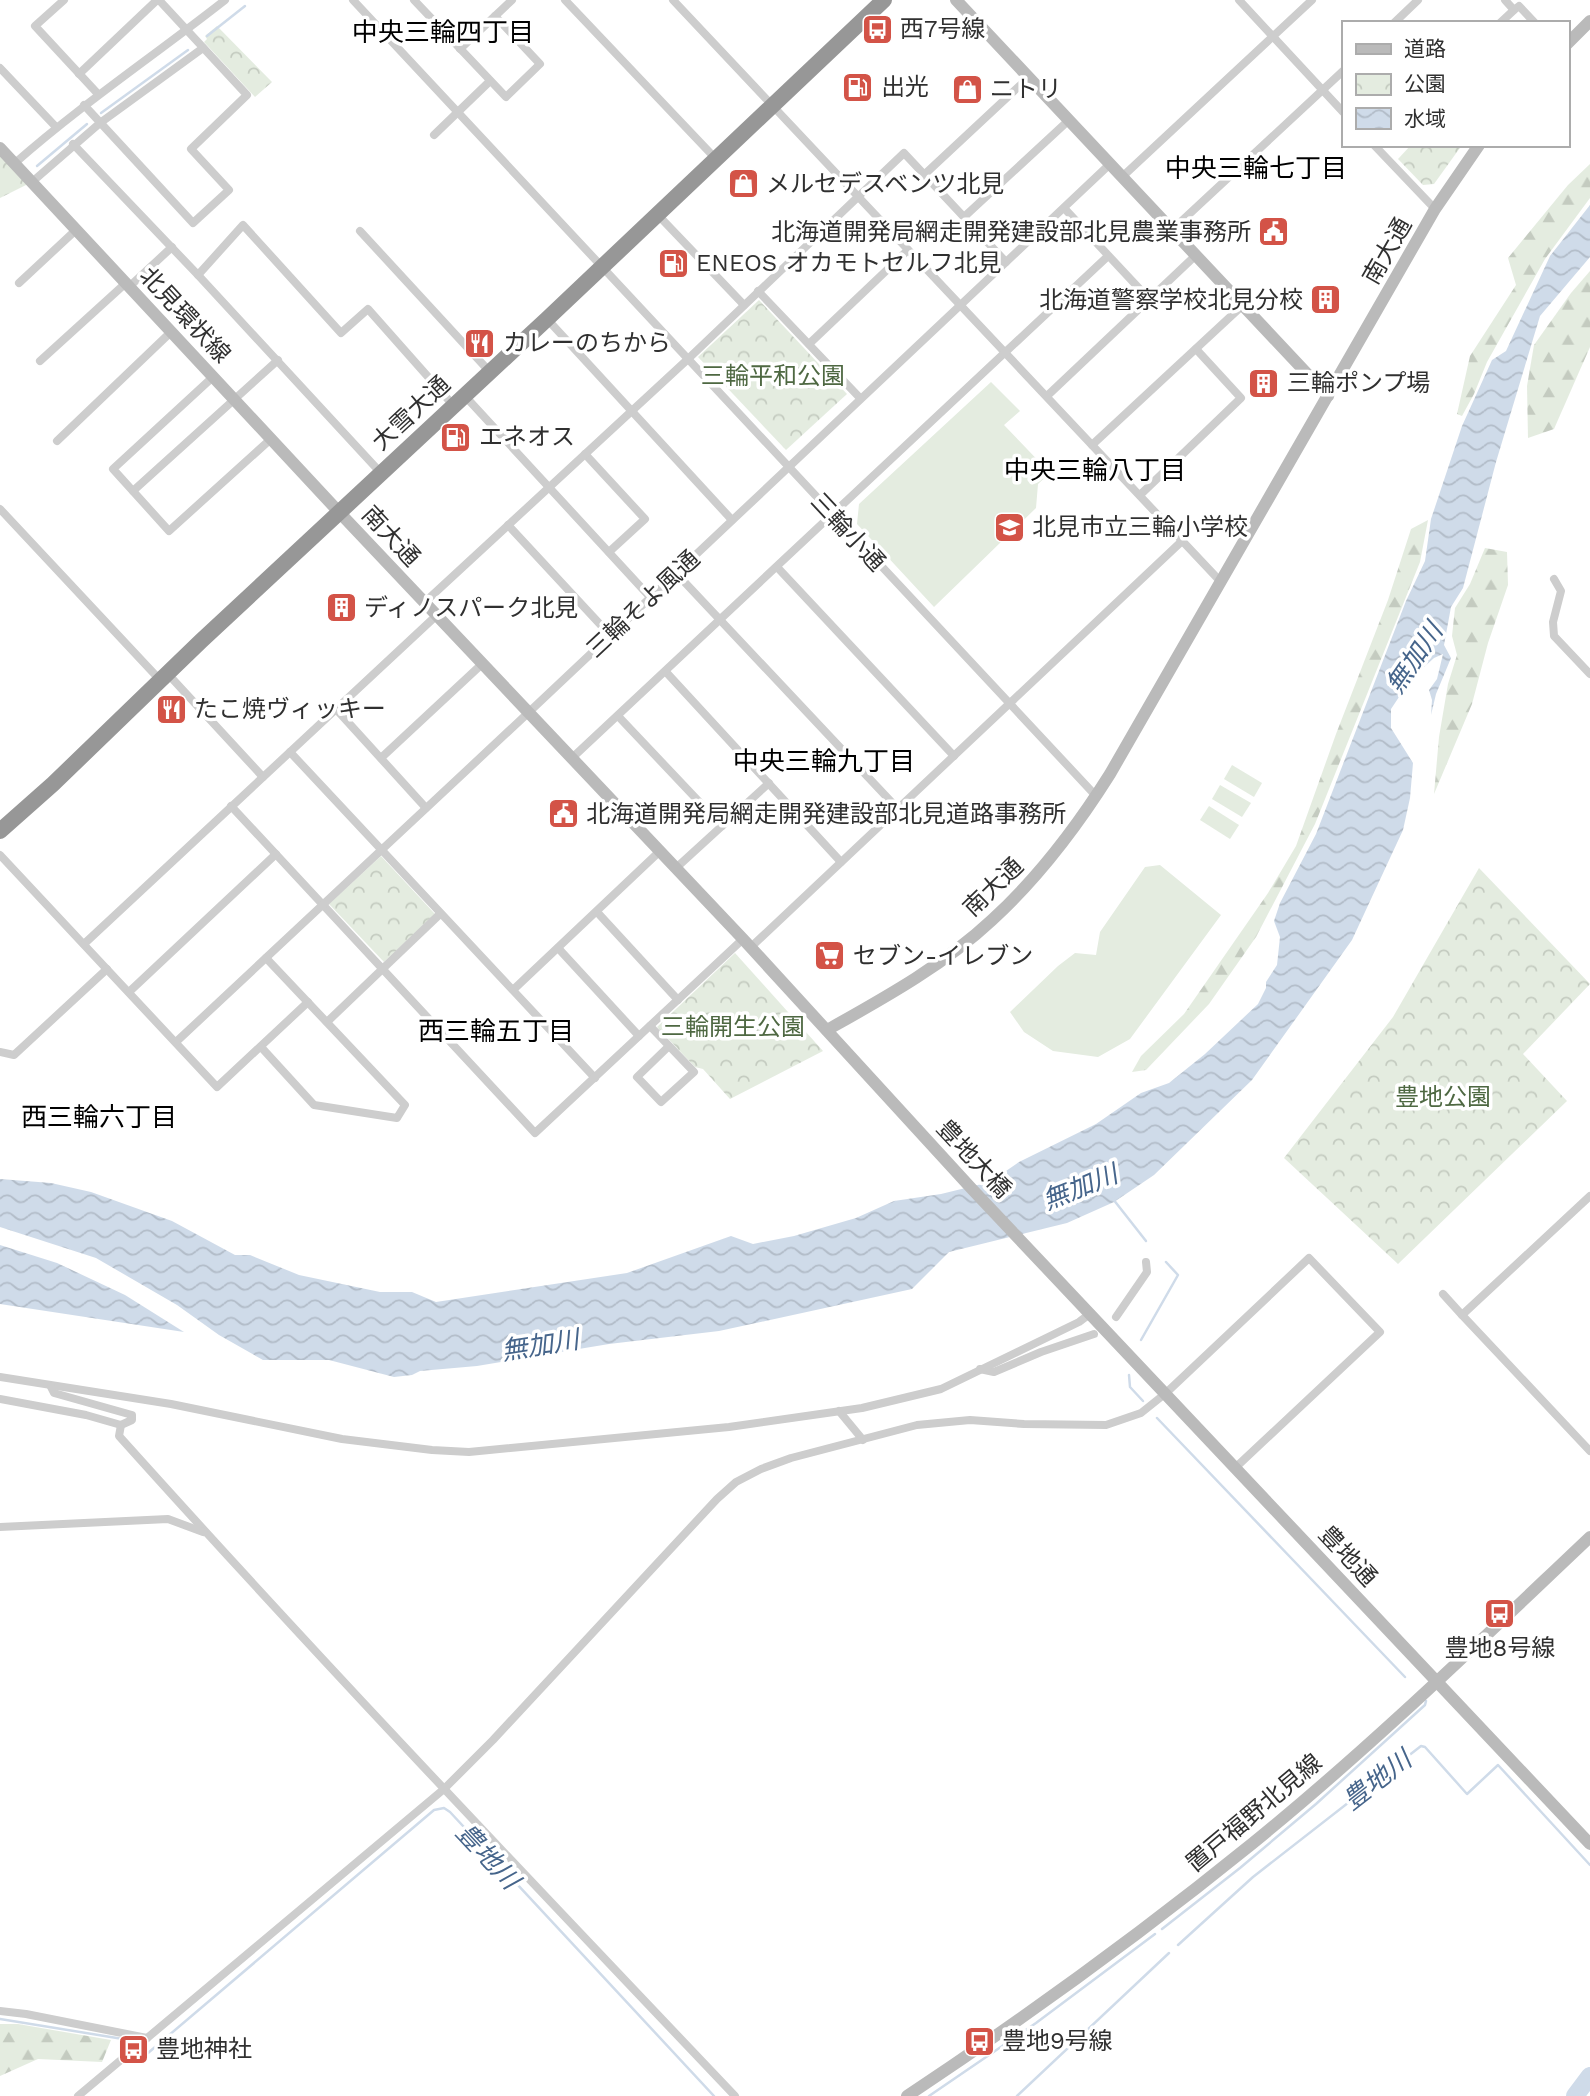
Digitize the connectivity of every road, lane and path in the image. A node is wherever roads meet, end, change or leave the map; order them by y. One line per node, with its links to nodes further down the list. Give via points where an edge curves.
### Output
1 (64, 0): 28 (street, via 36,26)
2 (158, 0): 21 (street); 28 (street)
3 (225, 0): 21 (street)
4 (353, 0): 36 (street, 三輪小通)
5 (414, 0): 25 (street)
6 (512, 0): 16 (street)
7 (565, 0): 45 (street)
8 (673, 0): 33 (street)
9 (884, 0): 33 (highway, 大雪大通)
10 (956, 0): 29 (main road)
11 (1239, 0): 22 (street)
12 (1312, 0): 22 (street)
13 (1418, 0): 17 (street)
14 (1505, 0): 15 (street)
15 (1514, 10): 18 (street); 19 (street, via 1519,6)
16 (495, 16): 25 (street); 30 (street, via 540,65 506,97)
17 (1396, 21)
18 (1502, 21)
19 (1533, 21)
20 (1590, 22): 23 (main road)
21 (187, 30): 24 (street); 32 (street)
22 (1273, 37): 31 (street); 49 (street)
23 (1569, 42)
24 (203, 48): 38 (street); 38 (street, via 247,95 191,149 229,190 193,223)
25 (460, 49): 30 (street)
26 (0, 68): 39 (street)
27 (1342, 72): 31 (street)
28 (79, 74): 32 (street)
29 (1029, 77): 37 (main road); 48 (street)
30 (490, 80): 36 (street)
31 (1323, 90): 35 (street); 57 (street)
32 (98, 94): 34 (street)
33 (772, 105): 45 (highway, 大雪大通); 51 (street)
34 (83, 106): 38 (street); 39 (street)
35 (1342, 111)
36 (457, 113): 40 (street); 64 (street, 三輪小通)
37 (1069, 120): 47 (main road); 55 (street)
38 (100, 123): 41 (street)
39 (56, 127): 46 (street)
40 (434, 135)
41 (74, 144): 50 (street); 59 (street)
42 (1376, 147): 53 (street)
43 (1478, 147): 53 (main road, 南大通)
44 (0, 148): 46 (main road, 北見環状線)
45 (715, 158): 54 (highway, 大雪大通)
46 (15, 163): 50 (main road, 北見環状線)
47 (1110, 164): 49 (main road); 52 (street, 三輪そよ風通)
48 (925, 174): 51 (street, via 904,153); 55 (street)
49 (1122, 177): 57 (main road)
50 (32, 182): 56 (main road, 北見環状線)
51 (858, 197): 60 (street); 68 (street)
52 (1063, 208): 62 (street); 63 (street, 三輪そよ風通)
53 (1435, 209): 84 (main road, 南大通)
54 (657, 214): 64 (highway, 大雪大通); 70 (street)
55 (964, 217): 63 (street)
56 (76, 229): 66 (street); 67 (main road, 北見環状線)
57 (1172, 230): 61 (main road)
58 (360, 231): 81 (street)
59 (172, 247): 65 (street); 67 (street)
60 (908, 250): 71 (street); 75 (street)
61 (1196, 255): 69 (street); 72 (main road)
62 (1108, 256): 69 (street); 77 (street)
63 (1006, 262): 71 (street, 三輪そよ風通)
64 (601, 267): 73 (highway, 大雪大通); 78 (street, 三輪小通)
65 (198, 275): 79 (street); 87 (street, via 243,225 341,333 368,309)
66 (19, 283)
67 (128, 284): 74 (main road, 北見環状線); 80 (street)
68 (758, 291): 70 (street); 75 (street)
69 (1149, 299): 83 (street)
70 (744, 305): 78 (street)
71 (961, 305): 77 (street); 86 (street, 三輪そよ風通)
72 (1243, 305): 76 (street); 84 (main road)
73 (547, 319): 81 (highway, 大雪大通); 88 (street)
74 (172, 331): 82 (main road, 北見環状線); 90 (street)
75 (809, 344): 86 (street)
76 (1196, 349): 91 (street); 97 (street, via 1241,398)
77 (1005, 353): 83 (street); 100 (street)
78 (688, 359): 88 (street); 93 (street, 三輪小通)
79 (278, 360): 85 (street); 94 (street)
80 (40, 362)
81 (489, 372): 87 (highway, 大雪大通)
82 (214, 376): 85 (main road, 北見環状線); 96 (street, via 114,469)
83 (1047, 396): 91 (street)
84 (1328, 396): 108 (main road, 南大通)
85 (234, 398): 89 (main road, 北見環状線); 96 (street)
86 (860, 398): 93 (street, 三輪そよ風通)
87 (458, 400): 94 (highway, 大雪大通); 95 (street)
88 (632, 411): 92 (street); 101 (street)
89 (272, 438): 96 (street, via 169,531); 99 (main road, 北見環状線)
90 (57, 441)
91 (1093, 445): 97 (street)
92 (585, 454): 95 (street); 104 (street, via 645,519)
93 (788, 467): 100 (street, 三輪小通); 101 (street, 三輪そよ風通)
94 (380, 472): 99 (highway, 大雪大通)
95 (549, 487): 102 (street); 104 (street)
96 (133, 491)
97 (1140, 495): 103 (street)
98 (0, 509): 117 (street)
99 (338, 511): 110 (main road, 南大通); 117 (highway, 大雪大通)
100 (832, 515): 105 (street); 118 (street, 三輪小通)
101 (732, 520): 106 (street, 三輪そよ風通)
102 (508, 525): 110 (street); 113 (street)
103 (1182, 541): 108 (street); 118 (street)
104 (609, 552): 109 (street)
105 (776, 567): 112 (street); 123 (street)
106 (676, 573): 109 (street, 三輪そよ風通); 112 (street)
107 (1554, 579): 116 (street, via 1561,591 1554,636)
108 (1220, 581): 128 (main road, 南大通)
109 (650, 597): 113 (street, 三輪そよ風通)
110 (425, 602): 111 (main road, 南大通)
111 (437, 615): 114 (main road, 南大通); 119 (street)
112 (722, 620): 115 (street); 131 (street)
113 (610, 635): 120 (street, 三輪そよ風通)
114 (482, 664): 120 (main road, 南大通); 124 (street)
115 (666, 672): 121 (street); 127 (street)
116 (1590, 674)
117 (163, 676): 126 (street); 133 (highway, 大雪大通)
118 (1010, 703): 123 (street); 128 (street, 三輪小通)
119 (335, 709): 122 (street); 124 (street)
120 (528, 713): 125 (main road, 南大通); 130 (street, 三輪そよ風通)
121 (618, 716): 125 (street); 132 (street)
122 (290, 752): 126 (street); 134 (street)
123 (954, 756): 131 (street)
124 (381, 758): 130 (street)
125 (572, 758): 135 (main road, 南大通)
126 (263, 777): 129 (street)
127 (769, 783): 132 (street); 138 (street)
128 (1096, 796): 155 (main road, 南大通, via 1059,850 991,921 931,968)
129 (231, 806): 136 (street); 144 (street)
130 (426, 808): 134 (street, 三輪そよ風通)
131 (898, 809): 138 (street)
132 (722, 826): 139 (street)
133 (0, 831)
134 (381, 850): 140 (street, 三輪そよ風通); 142 (street)
135 (660, 851): 139 (main road, 南大通); 141 (street)
136 (276, 854): 140 (street); 150 (street)
137 (0, 855): 144 (street)
138 (841, 862): 143 (street)
139 (676, 868): 143 (main road, 南大通)
140 (323, 904): 146 (street, 三輪そよ風通); 147 (street)
141 (597, 912): 145 (street); 151 (street)
142 (440, 914): 147 (street); 149 (street)
143 (747, 943): 151 (street); 155 (main road, 南大通)
144 (84, 944): 148 (street)
145 (558, 948): 149 (street); 156 (street)
146 (266, 958): 152 (street); 157 (street, 三輪そよ風通)
147 (384, 968): 153 (street); 161 (street, via 535,1133)
148 (107, 969): 150 (street); 160 (street, via 14,1055)
149 (513, 990): 161 (street)
150 (129, 992): 157 (street)
151 (678, 1000): 154 (street)
152 (308, 1002): 153 (street); 159 (street)
153 (327, 1022): 159 (street, via 405,1105 397,1118 314,1105)
154 (650, 1026): 156 (street); 158 (street)
155 (827, 1030): 165 (main road, 豊地大橋)
156 (639, 1036): 161 (street)
157 (176, 1042): 159 (street, via 217,1087)
158 (669, 1046): 158 (street, via 694,1072 661,1102 637,1077)
159 (261, 1047)
160 (0, 1052)
161 (595, 1078)
162 (1590, 1196): 166 (street)
163 (1146, 1262): 167 (street, via 1147,1272)
164 (1443, 1294): 166 (street)
165 (1087, 1310): 169 (street, via 1079,1322); 172 (main road, 豊地通)
166 (1462, 1315): 177 (street)
167 (1116, 1317)
168 (1094, 1334): 169 (street, via 994,1372)
169 (980, 1369): 174 (street, via 942,1389)
170 (0, 1377): 171 (street)
171 (51, 1387): 174 (street, via 171,1404 342,1439 469,1452 729,1427); 175 (street, via 54,1392 132,1415 132,1420)
172 (1166, 1393): 176 (street, via 1141,1413 1106,1425 970,1420 917,1425); 178 (main road, 豊地通); 178 (street, via 1310,1258 1380,1332)
173 (0, 1399): 175 (street)
174 (839, 1411): 176 (street)
175 (121, 1425): 180 (street, via 119,1436)
176 (863, 1440): 183 (street, via 791,1458 736,1482)
177 (1590, 1451)
178 (1235, 1468): 182 (main road, 豊地通)
179 (0, 1527): 180 (street, via 168,1520)
180 (205, 1532): 183 (street)
181 (1590, 1537): 182 (main road)
182 (1437, 1681): 184 (main road); 189 (main road, 置戸福野北見線, via 1327,1781 1171,1908)
183 (444, 1789): 186 (street); 188 (street)
184 (1590, 1844)
185 (0, 2011): 186 (street)
186 (147, 2038): 187 (street)
187 (78, 2096)
188 (735, 2096)
189 (907, 2096)

